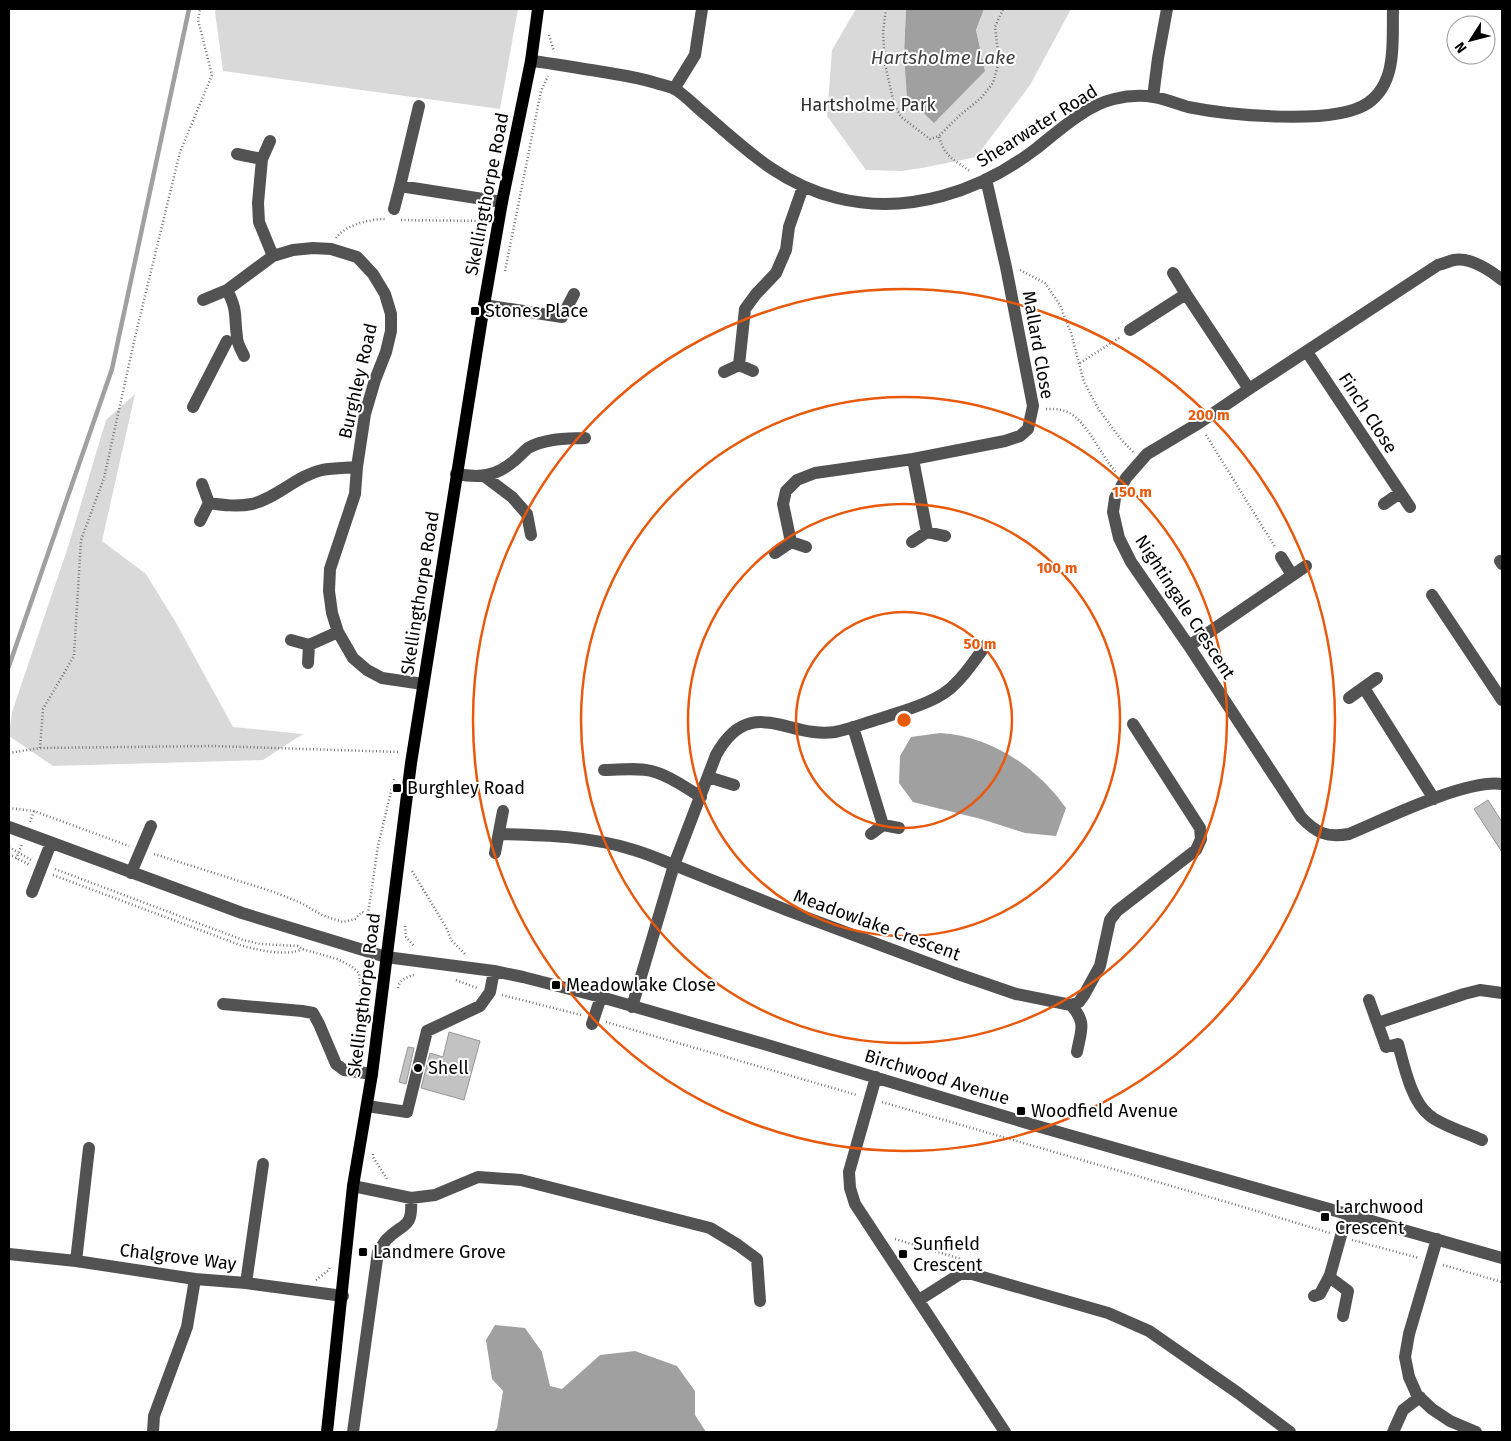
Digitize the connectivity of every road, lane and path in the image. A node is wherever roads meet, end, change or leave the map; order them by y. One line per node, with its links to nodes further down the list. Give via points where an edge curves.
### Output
1 (200, 9): 85 (path, via 198,20 212,75 180,152 104,478 81,540 74,656 44,709)
2 (538, 9): 10 (main road, Skellingthorpe Road)
3 (702, 9): 12 (street, via 694,55)
4 (886, 9): 15 (path, via 883,32 885,64 894,104 901,117 920,132 930,139)
5 (1003, 9): 15 (path, via 995,27 999,61 993,83)
6 (1167, 9): 13 (street)
7 (1392, 9): 13 (street, Shearwater Road, via 1392,65 1382,89 1369,102 1354,110 1338,114 1259,117 1187,106)
8 (550, 28): 9 (path)
9 (554, 52)
10 (531, 61): 12 (street, Shearwater Road, via 635,76); 22 (main road, Skellingthorpe Road)
11 (548, 78): 29 (path, via 541,91)
12 (674, 89): 21 (street, Shearwater Road, via 760,162)
13 (1154, 97): 19 (street, Shearwater Road, via 1112,99 1094,107 1028,155)
14 (419, 106): 20 (street)
15 (939, 136): 19 (path, via 944,150 954,161 971,171)
16 (270, 141): 18 (street)
17 (237, 154): 18 (street)
18 (262, 159): 26 (street, via 259,222)
19 (981, 182): 21 (street, Shearwater Road, via 934,198 899,205 838,198); 27 (street, Mallard Close)
20 (400, 186): 22 (street); 23 (street)
21 (803, 187): 41 (street, via 789,227 786,250 776,273 745,309)
22 (502, 202): 35 (main road, Skellingthorpe Road)
23 (395, 216): 24 (path); 25 (path, via 371,220 347,230 338,236)
24 (489, 221)
25 (331, 249): 26 (street, Burghley Road, via 293,250); 51 (street, Burghley Road, via 357,257 373,274 385,294 390,314 391,332 365,414)
26 (273, 256): 31 (street, Burghley Road)
27 (1006, 267): 40 (path, via 1045,283 1060,305); 45 (street, Mallard Close)
28 (1173, 273): 33 (street)
29 (503, 279)
30 (1502, 280): 38 (street, Nightingale Crescent, via 1473,262 1455,260 1438,266)
31 (227, 290): 34 (street, Burghley Road); 37 (street, via 236,314)
32 (574, 294): 35 (street, via 562,317)
33 (1186, 294): 36 (street); 44 (street)
34 (203, 300)
35 (484, 304): 52 (main road, Skellingthorpe Road)
36 (1130, 330): 40 (path)
37 (226, 341): 39 (street); 46 (street)
38 (1306, 352): 44 (street, Nightingale Crescent); 56 (street, Finch Close)
39 (244, 356)
40 (1080, 362): 50 (path, via 1084,382 1099,410)
41 (739, 365): 42 (street); 43 (street)
42 (753, 371)
43 (724, 372)
44 (1249, 389): 47 (street, Nightingale Crescent)
45 (1033, 406): 49 (street, Mallard Close, via 1028,429 1020,436); 54 (path, via 1062,410 1079,419 1104,459)
46 (194, 407)
47 (1199, 423): 50 (street, Nightingale Crescent); 68 (path)
48 (585, 438): 53 (street, via 548,440 528,449 498,473)
49 (913, 459): 61 (street); 64 (street, Mallard Close, via 815,473 797,480 786,491 783,504)
50 (1142, 460): 54 (street, Nightingale Crescent)
51 (358, 467): 57 (street, via 322,470 253,504); 72 (street, Burghley Road, via 355,494 330,569 329,591)
52 (456, 474): 53 (street); 79 (main road, Skellingthorpe Road)
53 (484, 476): 62 (street, via 527,514)
54 (1126, 478): 76 (street, Nightingale Crescent, via 1113,512 1119,538 1131,562)
55 (202, 484): 57 (street)
56 (1400, 493): 58 (street); 59 (street, Finch Close)
57 (209, 503): 60 (street)
58 (1384, 504)
59 (1410, 507)
60 (200, 521)
61 (927, 532): 63 (street); 65 (street)
62 (531, 535)
63 (945, 536)
64 (791, 542): 66 (street); 67 (street)
65 (912, 542)
66 (806, 546)
67 (775, 553)
68 (1281, 557): 70 (street)
69 (1306, 566): 70 (street)
70 (1292, 575): 76 (street)
71 (1432, 594): 82 (street)
72 (338, 632): 74 (street); 79 (street, Burghley Road, via 353,658 367,670 382,678)
73 (291, 640): 74 (street)
74 (309, 645): 77 (street)
75 (986, 645): 84 (street, via 954,686 926,703)
76 (1189, 646): 94 (street, Nightingale Crescent, via 1312,829 1335,836 1349,834)
77 (308, 663)
78 (1378, 678): 80 (street)
79 (423, 684): 86 (main road, Skellingthorpe Road)
80 (1364, 688): 81 (street); 94 (street)
81 (1349, 698)
82 (1502, 700)
83 (1133, 724): 128 (street, via 1200,828 1201,839 1196,850 1117,910 1110,920 1100,966 1079,1002)
84 (853, 727): 90 (street, via 816,732 777,723 746,725 722,742); 97 (street)
85 (40, 748): 86 (path, via 213,746); 87 (path)
86 (413, 752): 116 (main road, Skellingthorpe Road)
87 (9, 753)
88 (604, 770): 93 (street, via 654,772)
89 (396, 771): 105 (path, via 378,846 368,914 362,912 355,919 343,922 324,916 301,902 274,892)
90 (708, 777): 92 (street); 93 (street)
91 (1502, 784): 94 (street, Nightingale Crescent, via 1486,783)
92 (734, 785)
93 (701, 796): 108 (street)
94 (1434, 799)
95 (9, 808): 105 (path, via 34,811)
96 (503, 812): 101 (street)
97 (883, 825): 100 (street); 102 (street)
98 (151, 826): 105 (street)
99 (9, 827): 103 (street, Birchwood Avenue)
100 (899, 828)
101 (499, 834): 106 (street); 108 (street, Meadowlake Crescent, via 584,839 633,850)
102 (871, 834)
103 (51, 843): 109 (street); 111 (street, Birchwood Avenue)
104 (9, 847): 109 (path)
105 (142, 850): 111 (street)
106 (494, 853)
107 (9, 854): 109 (path)
108 (674, 865): 128 (street, Meadowlake Crescent, via 955,973 1016,994); 129 (street)
109 (42, 867): 112 (street); 114 (path, via 244,940 298,946); 114 (path, via 240,945 259,950)
110 (412, 871): 117 (path, via 451,940)
111 (131, 873): 116 (street, Birchwood Avenue, via 242,913)
112 (32, 892)
113 (405, 924): 115 (path, via 406,937)
114 (302, 950): 130 (path, via 337,959 358,973 361,991)
115 (419, 951)
116 (386, 957): 118 (street, Birchwood Avenue); 134 (main road, Skellingthorpe Road)
117 (469, 958)
118 (494, 971): 125 (street, Birchwood Avenue); 138 (street, via 490,992 480,1006 427,1030 407,1112)
119 (416, 974): 121 (path, via 405,978)
120 (453, 979): 122 (path)
121 (397, 990)
122 (480, 990)
123 (1502, 992): 132 (street, via 1480,990 1464,994)
124 (499, 994): 131 (path)
125 (601, 997): 129 (street, Birchwood Avenue); 131 (street)
126 (1369, 1000): 132 (street)
127 (223, 1004): 134 (street, via 313,1013 336,1064 344,1070)
128 (1071, 1005): 133 (street, via 1081,1016)
129 (632, 1007): 135 (street, Birchwood Avenue)
130 (359, 1010)
131 (592, 1020): 136 (path)
132 (1378, 1024): 139 (street, via 1386,1047 1398,1044 1418,1102 1430,1116)
133 (1077, 1052)
134 (372, 1074): 138 (main road, Skellingthorpe Road)
135 (876, 1077): 144 (street, Birchwood Avenue); 145 (street, via 850,1172 850,1188 856,1204)
136 (860, 1096)
137 (879, 1102): 146 (path)
138 (366, 1106): 142 (main road, Skellingthorpe Road)
139 (1482, 1140)
140 (89, 1148): 151 (street)
141 (263, 1164): 157 (street)
142 (353, 1186): 143 (street); 158 (main road, Skellingthorpe Road)
143 (411, 1198): 161 (street, via 434,1195 478,1177 521,1180 710,1228 757,1260); 166 (street, via 408,1224 387,1239 378,1252)
144 (1347, 1214): 146 (street); 147 (street, Birchwood Avenue)
145 (875, 1233): 153 (path, via 966,1261); 160 (street)
146 (1340, 1236): 149 (path); 154 (street)
147 (1437, 1239): 150 (street, Birchwood Avenue); 163 (street, via 1405,1357 1409,1377)
148 (9, 1254): 151 (street, Chalgrove Way)
149 (1417, 1257)
150 (1502, 1258)
151 (76, 1261): 155 (street, Chalgrove Way)
152 (1442, 1265): 156 (path)
153 (972, 1274): 160 (street, via 960,1274); 168 (street, via 1108,1313 1150,1331)
154 (1330, 1276): 159 (street, via 1320,1294); 162 (street, via 1348,1291)
155 (194, 1279): 157 (street, Chalgrove Way); 164 (street, via 187,1327 154,1416)
156 (1502, 1282)
157 (246, 1283): 158 (street, Chalgrove Way)
158 (343, 1296): 165 (main road, Skellingthorpe Road)
159 (1314, 1296)
160 (919, 1300): 167 (street)
161 (760, 1301)
162 (1343, 1316)
163 (1420, 1397): 169 (street, via 1404,1410); 170 (street, via 1450,1421)
164 (153, 1432)
165 (327, 1432)
166 (353, 1432)
167 (1005, 1432)
168 (1290, 1432)
169 (1393, 1432)
170 (1476, 1432)

